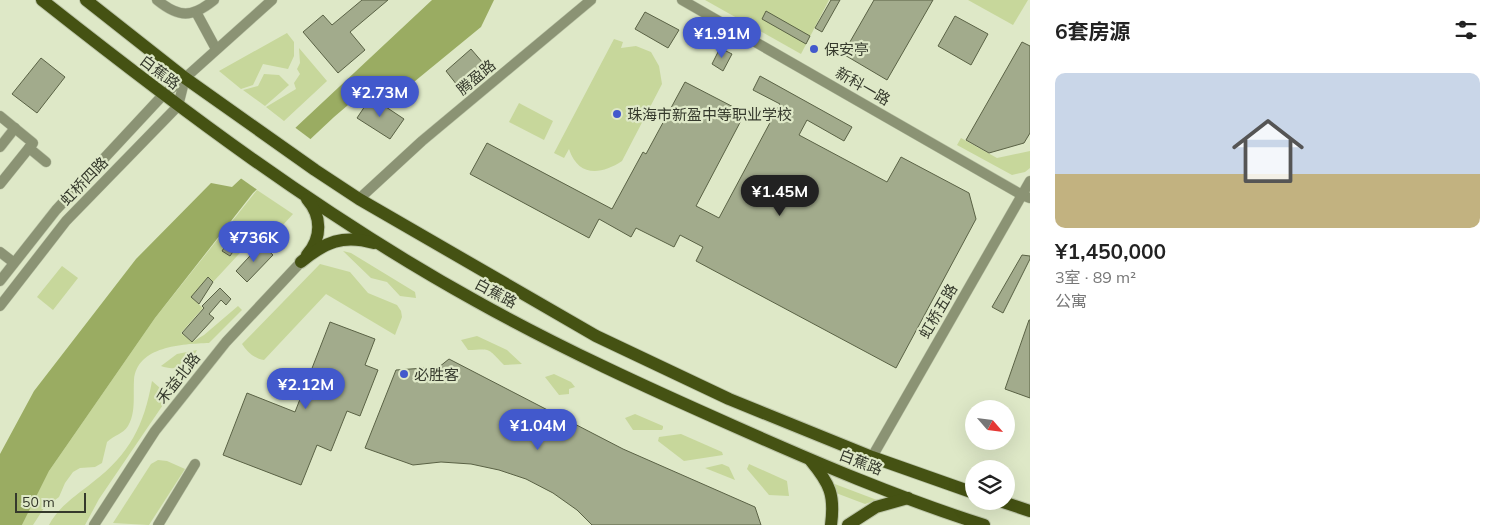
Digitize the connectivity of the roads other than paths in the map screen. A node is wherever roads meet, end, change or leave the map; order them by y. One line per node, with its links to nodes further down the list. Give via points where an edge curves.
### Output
1 (42, 0): 11 (main road, 白蕉路)
2 (86, 0): 10 (main road, 白蕉路)
3 (157, 0): 8 (street, via 176,13)
4 (214, 0): 8 (street)
5 (272, 0): 9 (street, 虹桥四路)
6 (592, 0): 22 (street, 腾盈路, via 422,141)
7 (682, 0): 21 (street, 新科一路)
8 (196, 12): 9 (street)
9 (216, 48): 10 (street, 虹桥四路)
10 (185, 78): 11 (street, 虹桥四路); 12 (street); 22 (main road, 白蕉路)
11 (163, 94): 12 (main road, 白蕉路); 25 (street, 虹桥四路, via 56,210)
12 (178, 106): 20 (main road, 白蕉路); 28 (street, 虹桥四路, via 66,221)
13 (1, 119): 14 (street)
14 (15, 128): 15 (street); 16 (street, via 33,143)
15 (0, 147)
16 (29, 148): 17 (street); 19 (street)
17 (46, 162)
18 (1030, 180): 21 (street, 虹桥五路)
19 (0, 184)
20 (300, 192): 23 (main road, 白蕉路); 26 (main road, via 312,204 319,223 315,243)
21 (1026, 196): 29 (street, 虹桥五路)
22 (359, 199): 29 (main road, 白蕉路, via 596,336 728,399)
23 (388, 248): 26 (main road, via 345,238 323,246); 30 (main road, 白蕉路, via 475,301 600,365)
24 (0, 252): 25 (street)
25 (13, 262): 27 (street, 虹桥四路)
26 (301, 262): 36 (street, 禾益北路, via 226,342 155,430)
27 (0, 281)
28 (0, 306)
29 (872, 457): 32 (main road, 白蕉路)
30 (811, 461): 33 (main road, 白蕉路); 38 (main road, via 830,487 834,506)
31 (195, 464): 37 (street)
32 (965, 490)
33 (908, 498): 39 (main road, via 876,507); 40 (main road, 白蕉路)
34 (1015, 506): 35 (main road)
35 (1030, 511)
36 (94, 525)
37 (158, 525)
38 (831, 525)
39 (848, 525)
40 (984, 525)

